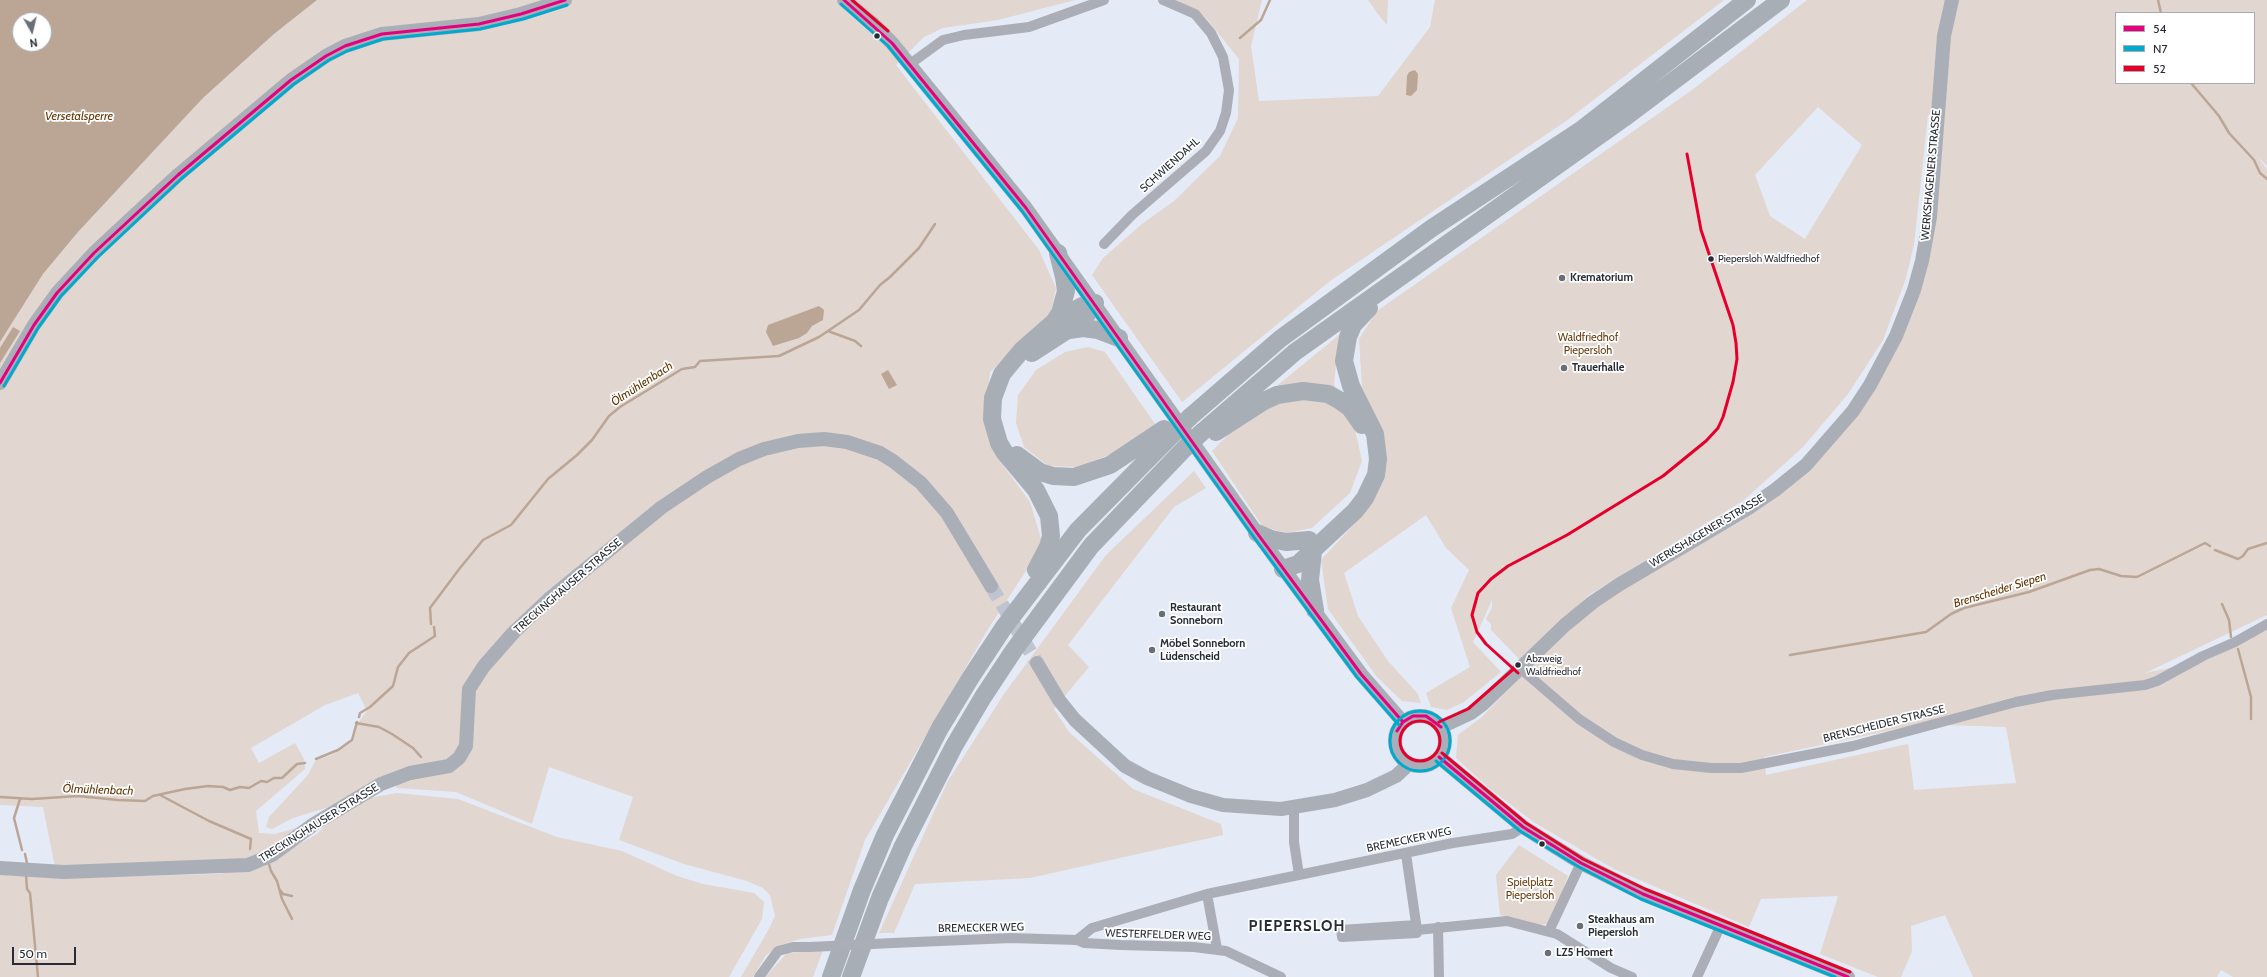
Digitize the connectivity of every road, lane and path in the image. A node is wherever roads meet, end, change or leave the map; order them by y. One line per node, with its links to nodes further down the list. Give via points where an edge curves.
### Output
1 (565, 0): 15 (main road, via 479,24 382,34 346,46 314,64 291,80 178,175 94,253 57,293 34,325)
2 (844, 0): 8 (main road, via 879,30)
3 (1104, 0): 8 (street, via 1029,27 944,40)
4 (1163, 0): 9 (street, SCHWIENDAHL, via 1195,14 1211,33 1223,57 1229,90 1226,113 1220,131 1206,151 1132,215)
5 (1747, 0): 16 (highway, bridge, via 1581,130 1432,228 1280,339)
6 (1781, 0): 11 (highway, via 1624,118)
7 (1952, 0): 26 (main road, WERKSHAGENER STRASSE, via 1944,36 1931,202 1922,261 1896,336 1870,385 1831,437 1806,465 1788,480 1748,509 1593,602)
8 (910, 64): 10 (main road, via 1026,208)
9 (1104, 244)
10 (1058, 253): 12 (main road); 13 (highway, via 1066,291 1060,313)
11 (1410, 270): 17 (highway, via 1295,352); 19 (highway, via 1360,316 1348,337 1344,361 1351,386 1374,434 1378,459 1376,476 1372,487 1355,511)
12 (1095, 304): 13 (highway, via 1083,320); 14 (main road)
13 (1060, 326): 14 (highway, via 1098,330); 16 (highway, via 1023,361 1010,376 1005,387 1000,404 1001,423 1007,441 1020,459 1040,472 1053,476 1085,475 1110,465); 24 (highway, via 1008,364 993,398 992,419 999,443 1042,499 1051,526 1048,547 1042,561 1020,594)
14 (1119, 338): 18 (main road)
15 (0, 383)
16 (1172, 429): 24 (highway, via 1078,530)
17 (1203, 436): 19 (highway, via 1264,401 1290,392 1317,391 1328,394 1350,408 1360,419 1368,440 1368,473 1364,485 1350,505); 46 (highway, via 1091,546 1014,650 950,752 903,846 880,898)
18 (1257, 534): 19 (highway); 20 (main road)
19 (1311, 546): 20 (highway, via 1298,564); 22 (highway, via 1310,580)
20 (1283, 569): 22 (main road)
21 (991, 586): 35 (main road, TRECKINGHAUSER STRASSE, via 947,513 913,475 893,460 847,442 824,439 798,441 764,449 739,459 707,477 662,507 560,590 514,632 484,666 469,689 466,746 459,758 449,766 410,773 381,784 314,824 272,855 248,865 64,872)
22 (1314, 610): 27 (main road, via 1361,674)
23 (2267, 624): 26 (street, BRENSCHEIDER STRASSE, via 2145,685 2016,702 1860,744 1741,768 1673,764 1642,755 1614,742 1579,719)
24 (1004, 627): 45 (highway, via 944,722 911,781 862,890)
25 (1037, 663): 31 (main road, via 1059,700 1075,720 1110,754 1134,770 1191,796 1224,805)
26 (1521, 669): 28 (main road, WERKSHAGENER STRASSE, via 1471,713)
27 (1404, 722): 28 (main road, via 1413,716 1426,716); 30 (main road, via 1396,731 1394,742 1399,756)
28 (1441, 727): 29 (main road, via 1445,743)
29 (1439, 757): 30 (main road, via 1424,766); 32 (main road)
30 (1409, 764): 31 (main road, via 1396,776 1366,790 1336,800)
31 (1294, 807): 36 (street, via 1294,842)
32 (1523, 826): 33 (street, BREMECKER WEG, via 1512,834 1453,843); 34 (main road)
33 (1406, 854): 36 (street, BREMECKER WEG); 38 (street)
34 (1581, 863): 40 (main road, via 1643,894); 41 (street)
35 (0, 868)
36 (1299, 875): 37 (street, BREMECKER WEG)
37 (1207, 894): 42 (street, BREMECKER WEG, via 1092,928); 43 (street)
38 (1416, 927): 38 (street, via 1417,933 1342,937 1341,930); 39 (street)
39 (1438, 927): 41 (street, via 1455,928 1503,921); 48 (street)
40 (1720, 927): 50 (street); 51 (main road)
41 (1549, 931): 49 (street, via 1579,946 1611,968)
42 (1077, 940): 43 (street, WESTERFELDER WEG, via 1084,943); 44 (street, BREMECKER WEG, bridge, via 1011,938 793,947 778,952)
43 (1216, 949): 47 (street, WESTERFELDER WEG, via 1233,954)
44 (759, 977)
45 (831, 977)
46 (851, 977)
47 (1281, 977)
48 (1439, 977)
49 (1632, 977)
50 (1697, 977)
51 (1848, 977)

